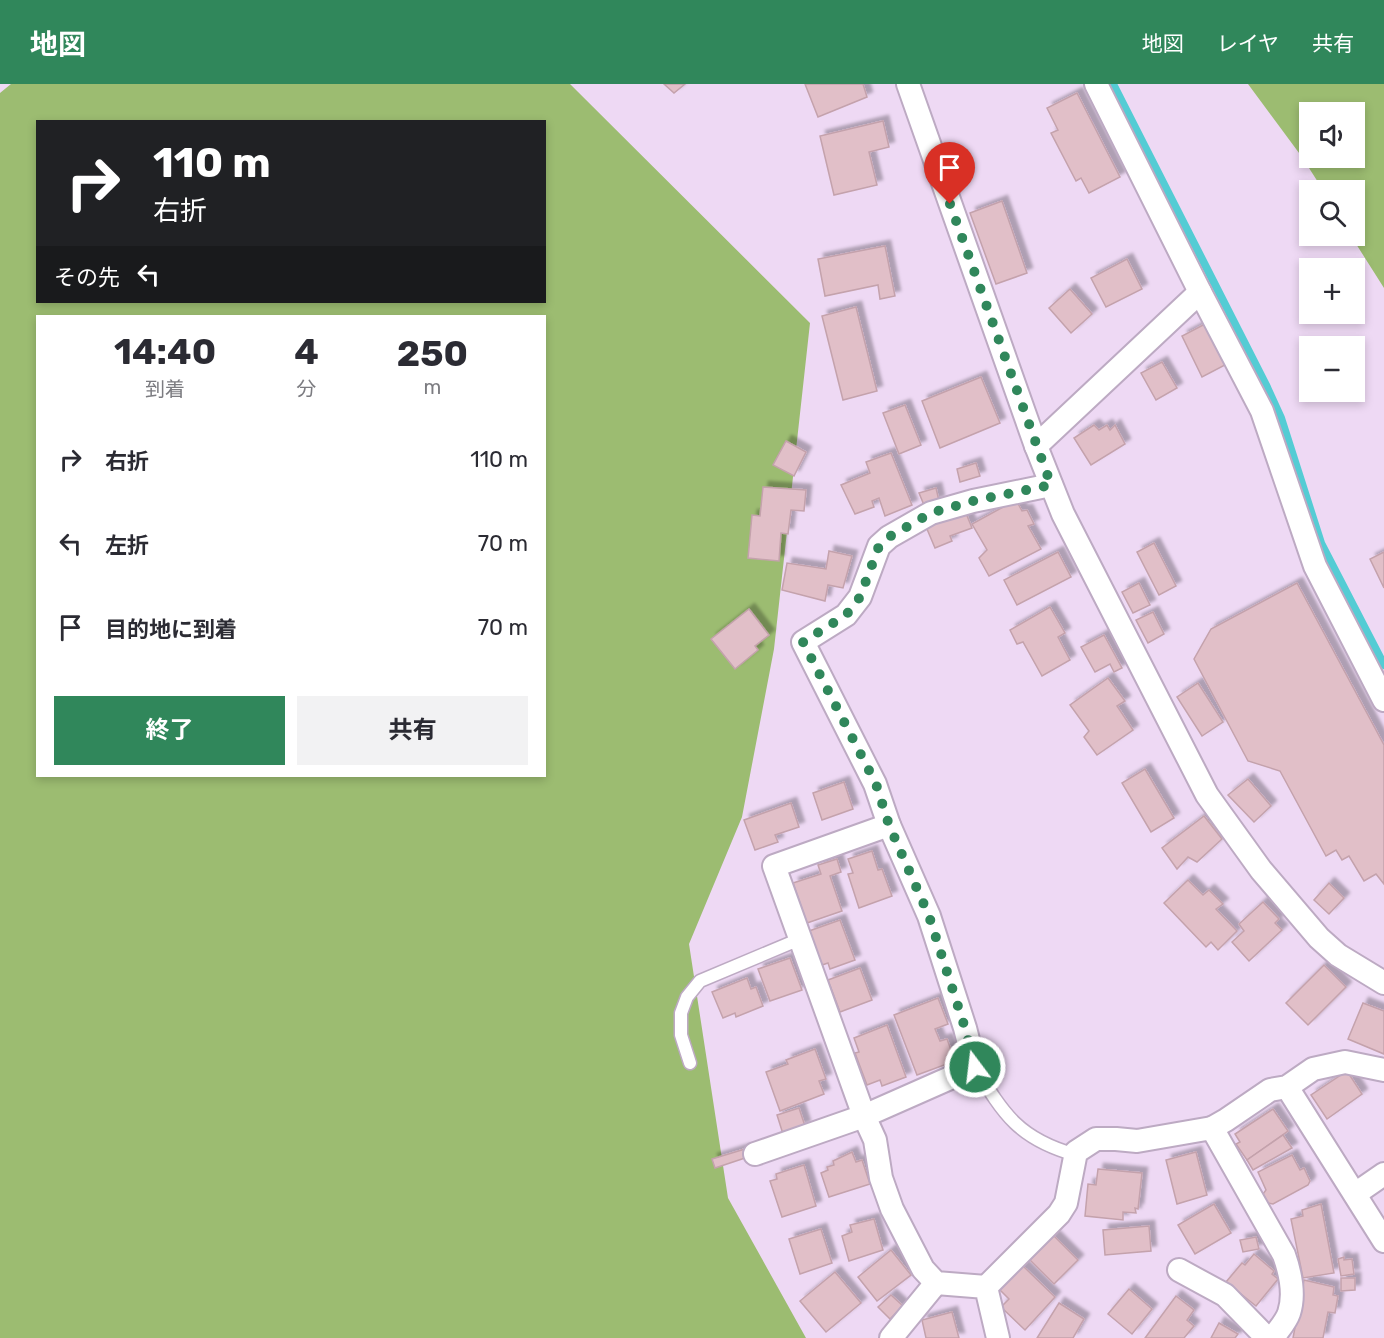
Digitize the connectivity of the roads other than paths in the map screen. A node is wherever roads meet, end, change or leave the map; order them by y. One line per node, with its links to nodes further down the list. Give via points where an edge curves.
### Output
1 (908, 84): 4 (street)
2 (1096, 84): 3 (street)
3 (1200, 292): 4 (street); 6 (street, via 1262,411 1315,566)
4 (1036, 446): 5 (street)
5 (1051, 485): 7 (street, via 931,513 889,537 879,546 860,597 846,615 803,642 876,784); 9 (street, via 1207,795 1261,870 1319,938 1338,955)
6 (1384, 700)
7 (889, 825): 8 (street, via 774,866); 11 (street, via 929,916)
8 (800, 939): 10 (lane, via 700,981 687,997 681,1013 681,1035); 14 (street)
9 (1384, 983)
10 (690, 1063)
11 (975, 1067): 14 (street); 17 (lane, via 997,1105 1016,1126 1049,1146)
12 (1384, 1070): 13 (street, via 1345,1062 1313,1069)
13 (1287, 1087): 15 (street, via 1270,1090); 19 (street)
14 (864, 1116): 16 (street); 22 (street, via 875,1140 881,1178 892,1209 919,1262)
15 (1212, 1128): 17 (street, via 1137,1141 1096,1139); 27 (street, via 1289,1271 1291,1301)
16 (755, 1154)
17 (1076, 1155): 23 (street, via 1066,1203 1059,1214)
18 (1384, 1174): 19 (street)
19 (1355, 1194): 20 (street)
20 (1384, 1240)
21 (1179, 1270): 26 (street, via 1225,1295)
22 (936, 1283): 23 (street); 24 (street)
23 (986, 1287): 25 (street)
24 (891, 1338)
25 (998, 1338)
26 (1267, 1338)
27 (1274, 1338)

